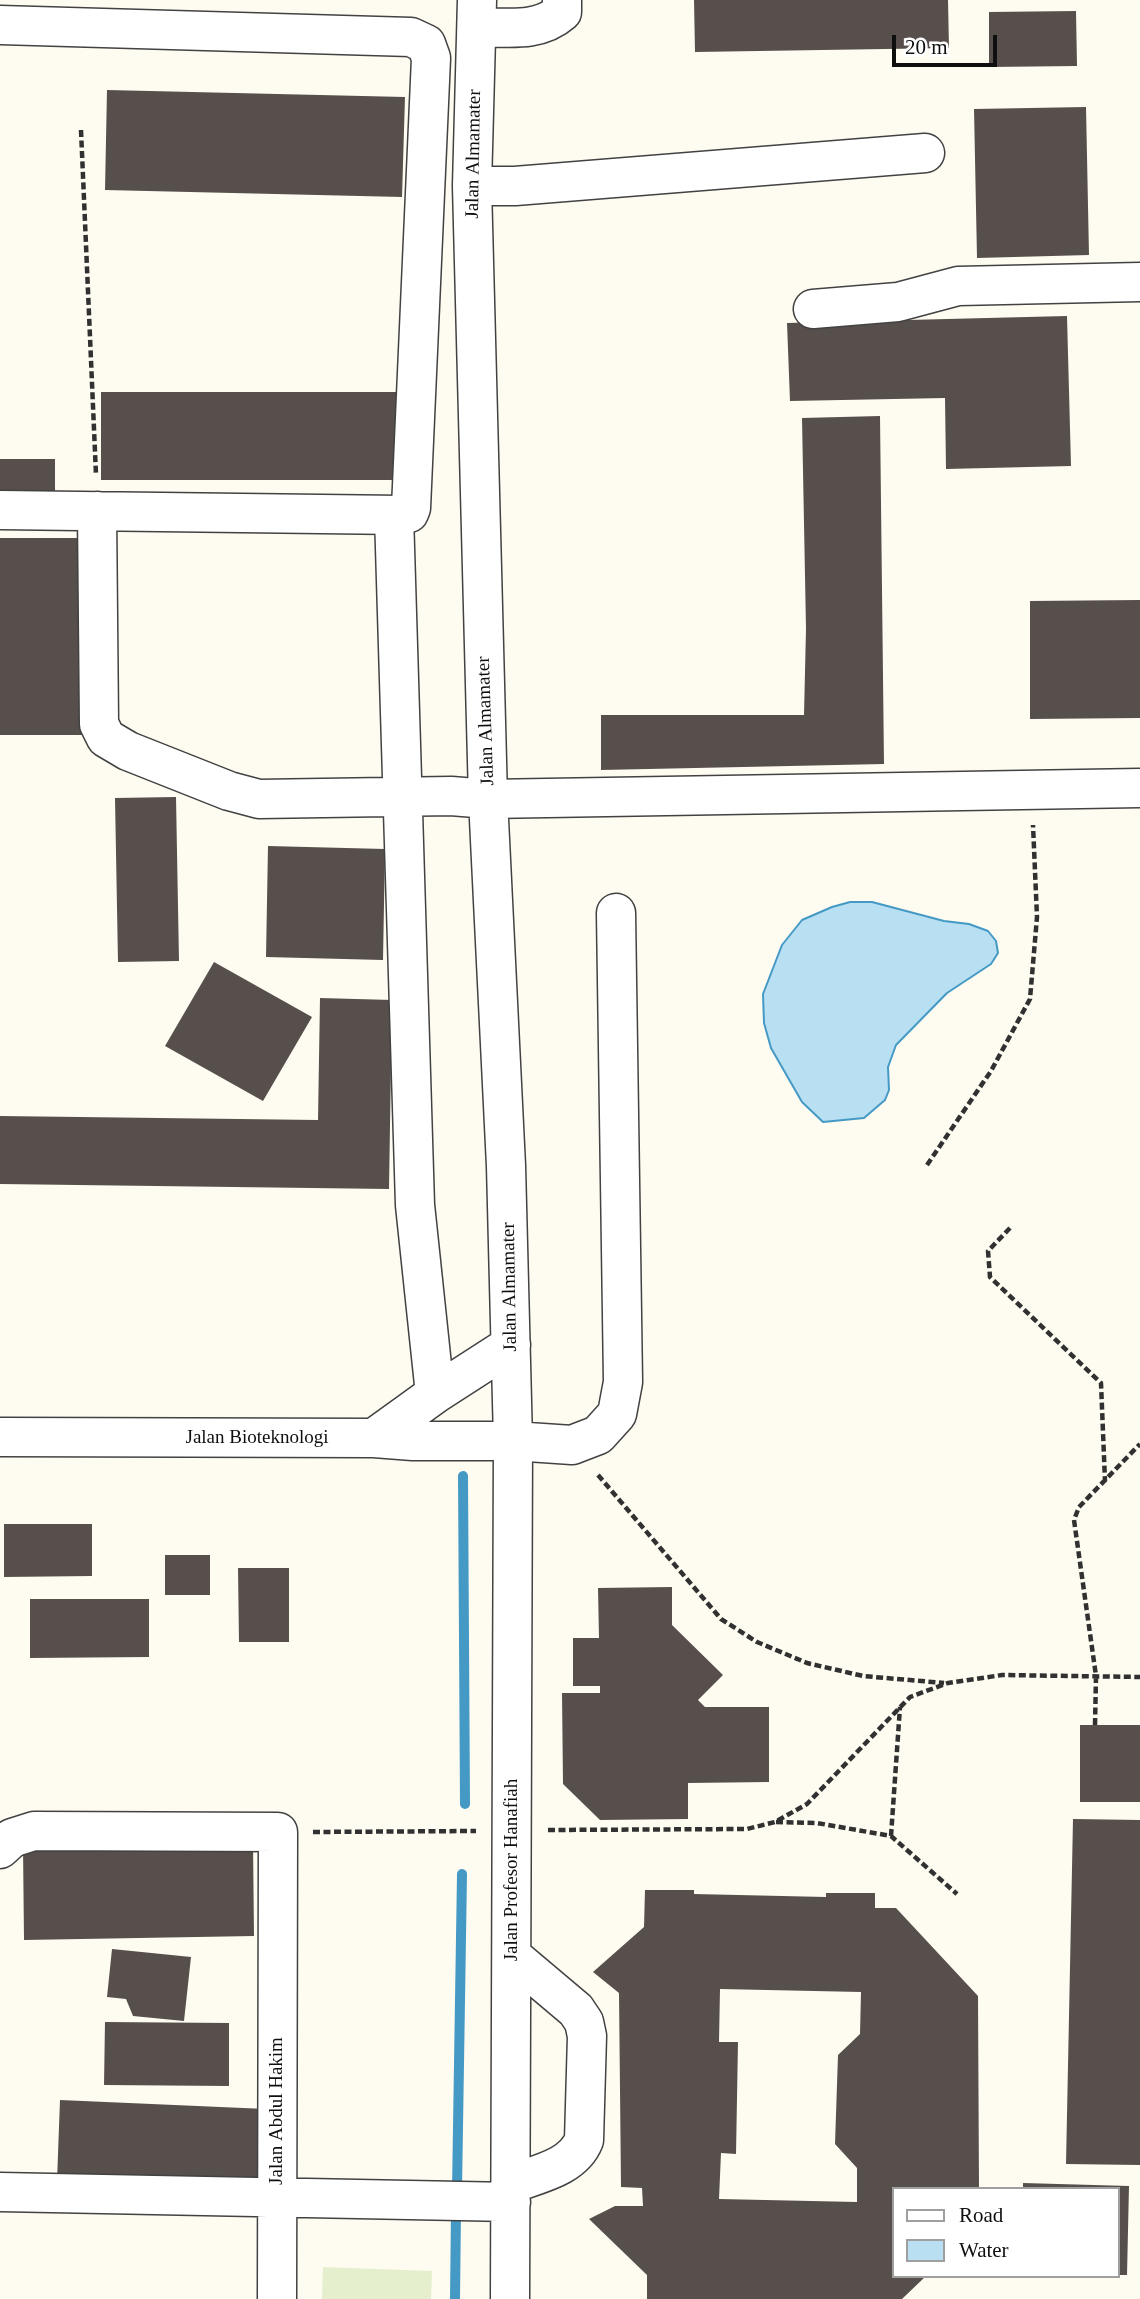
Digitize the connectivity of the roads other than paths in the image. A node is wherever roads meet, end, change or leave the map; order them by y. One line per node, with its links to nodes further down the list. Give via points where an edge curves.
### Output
1 (562, 0): 2 (lane, via 562,12 550,23 530,27)
2 (478, 14): 5 (lane, Jalan Almamater)
3 (0, 24): 10 (lane, via 411,37 426,44 431,58 411,508 409,513)
4 (925, 153): 5 (lane)
5 (471, 186): 13 (lane, Jalan Almamater)
6 (1140, 282): 7 (lane, via 958,285 898,302)
7 (813, 309)
8 (0, 510): 9 (lane)
9 (97, 511): 10 (lane); 12 (lane, via 99,724 106,738 128,751 259,799)
10 (394, 515): 12 (lane)
11 (1140, 788): 13 (lane)
12 (402, 796): 13 (lane); 16 (lane, via 415,1205)
13 (488, 799): 15 (lane, Jalan Almamater)
14 (616, 913): 19 (lane, Jalan Bioteknologi, via 623,1382 617,1414 598,1435 572,1445)
15 (511, 1345): 16 (lane); 19 (lane, Jalan Almamater)
16 (435, 1394): 18 (lane)
17 (0, 1437): 18 (lane, Jalan Bioteknologi)
18 (374, 1438): 19 (lane, Jalan Bioteknologi)
19 (513, 1441): 21 (lane, Jalan Profesor Hanafiah)
20 (0, 1849): 24 (lane, Jalan Abdul Hakim, via 12,1838 34,1830 278,1832)
21 (512, 1956): 23 (lane, Jalan Profesor Hanafiah); 23 (lane, via 576,2010 587,2036 584,2140 579,2152)
22 (0, 2192): 24 (lane)
23 (510, 2193): 24 (lane, Jalan Abdul Hakim); 26 (lane, Jalan Profesor Hanafiah)
24 (277, 2198): 25 (lane)
25 (277, 2299)
26 (510, 2299)

